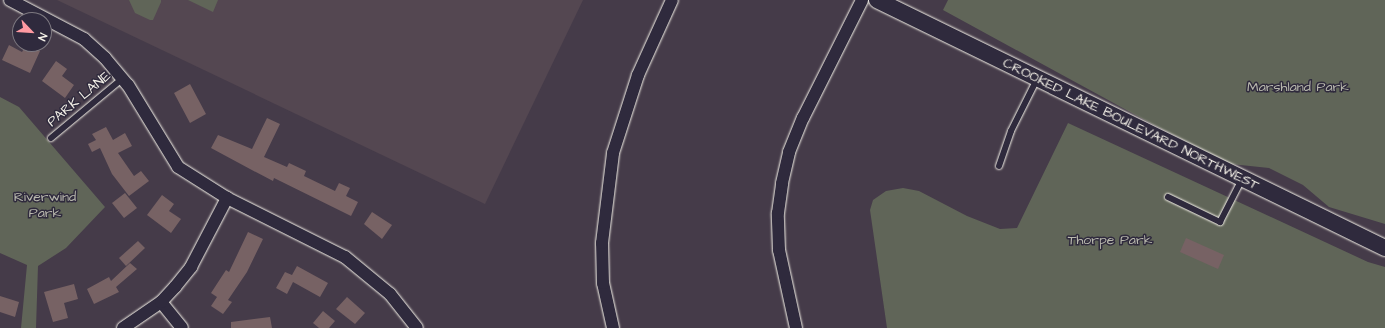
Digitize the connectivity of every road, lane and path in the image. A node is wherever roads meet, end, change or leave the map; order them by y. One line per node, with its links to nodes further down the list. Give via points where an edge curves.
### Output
1 (10, 0): 5 (street, via 84,39)
2 (672, 0): 17 (street, via 638,75 613,153 602,243 603,283)
3 (862, 0): 18 (street, via 803,118 789,152 782,183 778,213 779,250)
4 (877, 0): 6 (street, CROOKED LAKE BOULEVARD NORTHWEST)
5 (123, 78): 7 (lane, PARK LANE); 11 (street, via 178,167)
6 (1037, 78): 8 (lane, via 1011,132); 9 (street, CROOKED LAKE BOULEVARD NORTHWEST)
7 (51, 138)
8 (999, 166)
9 (1242, 179): 10 (lane, via 1220,222); 12 (street, CROOKED LAKE BOULEVARD NORTHWEST)
10 (1168, 197)
11 (227, 198): 13 (street, via 191,267); 16 (street, via 345,257 390,294)
12 (1385, 248)
13 (161, 302): 14 (street); 15 (street)
14 (123, 328)
15 (182, 328)
16 (417, 328)
17 (613, 328)
18 (796, 328)

